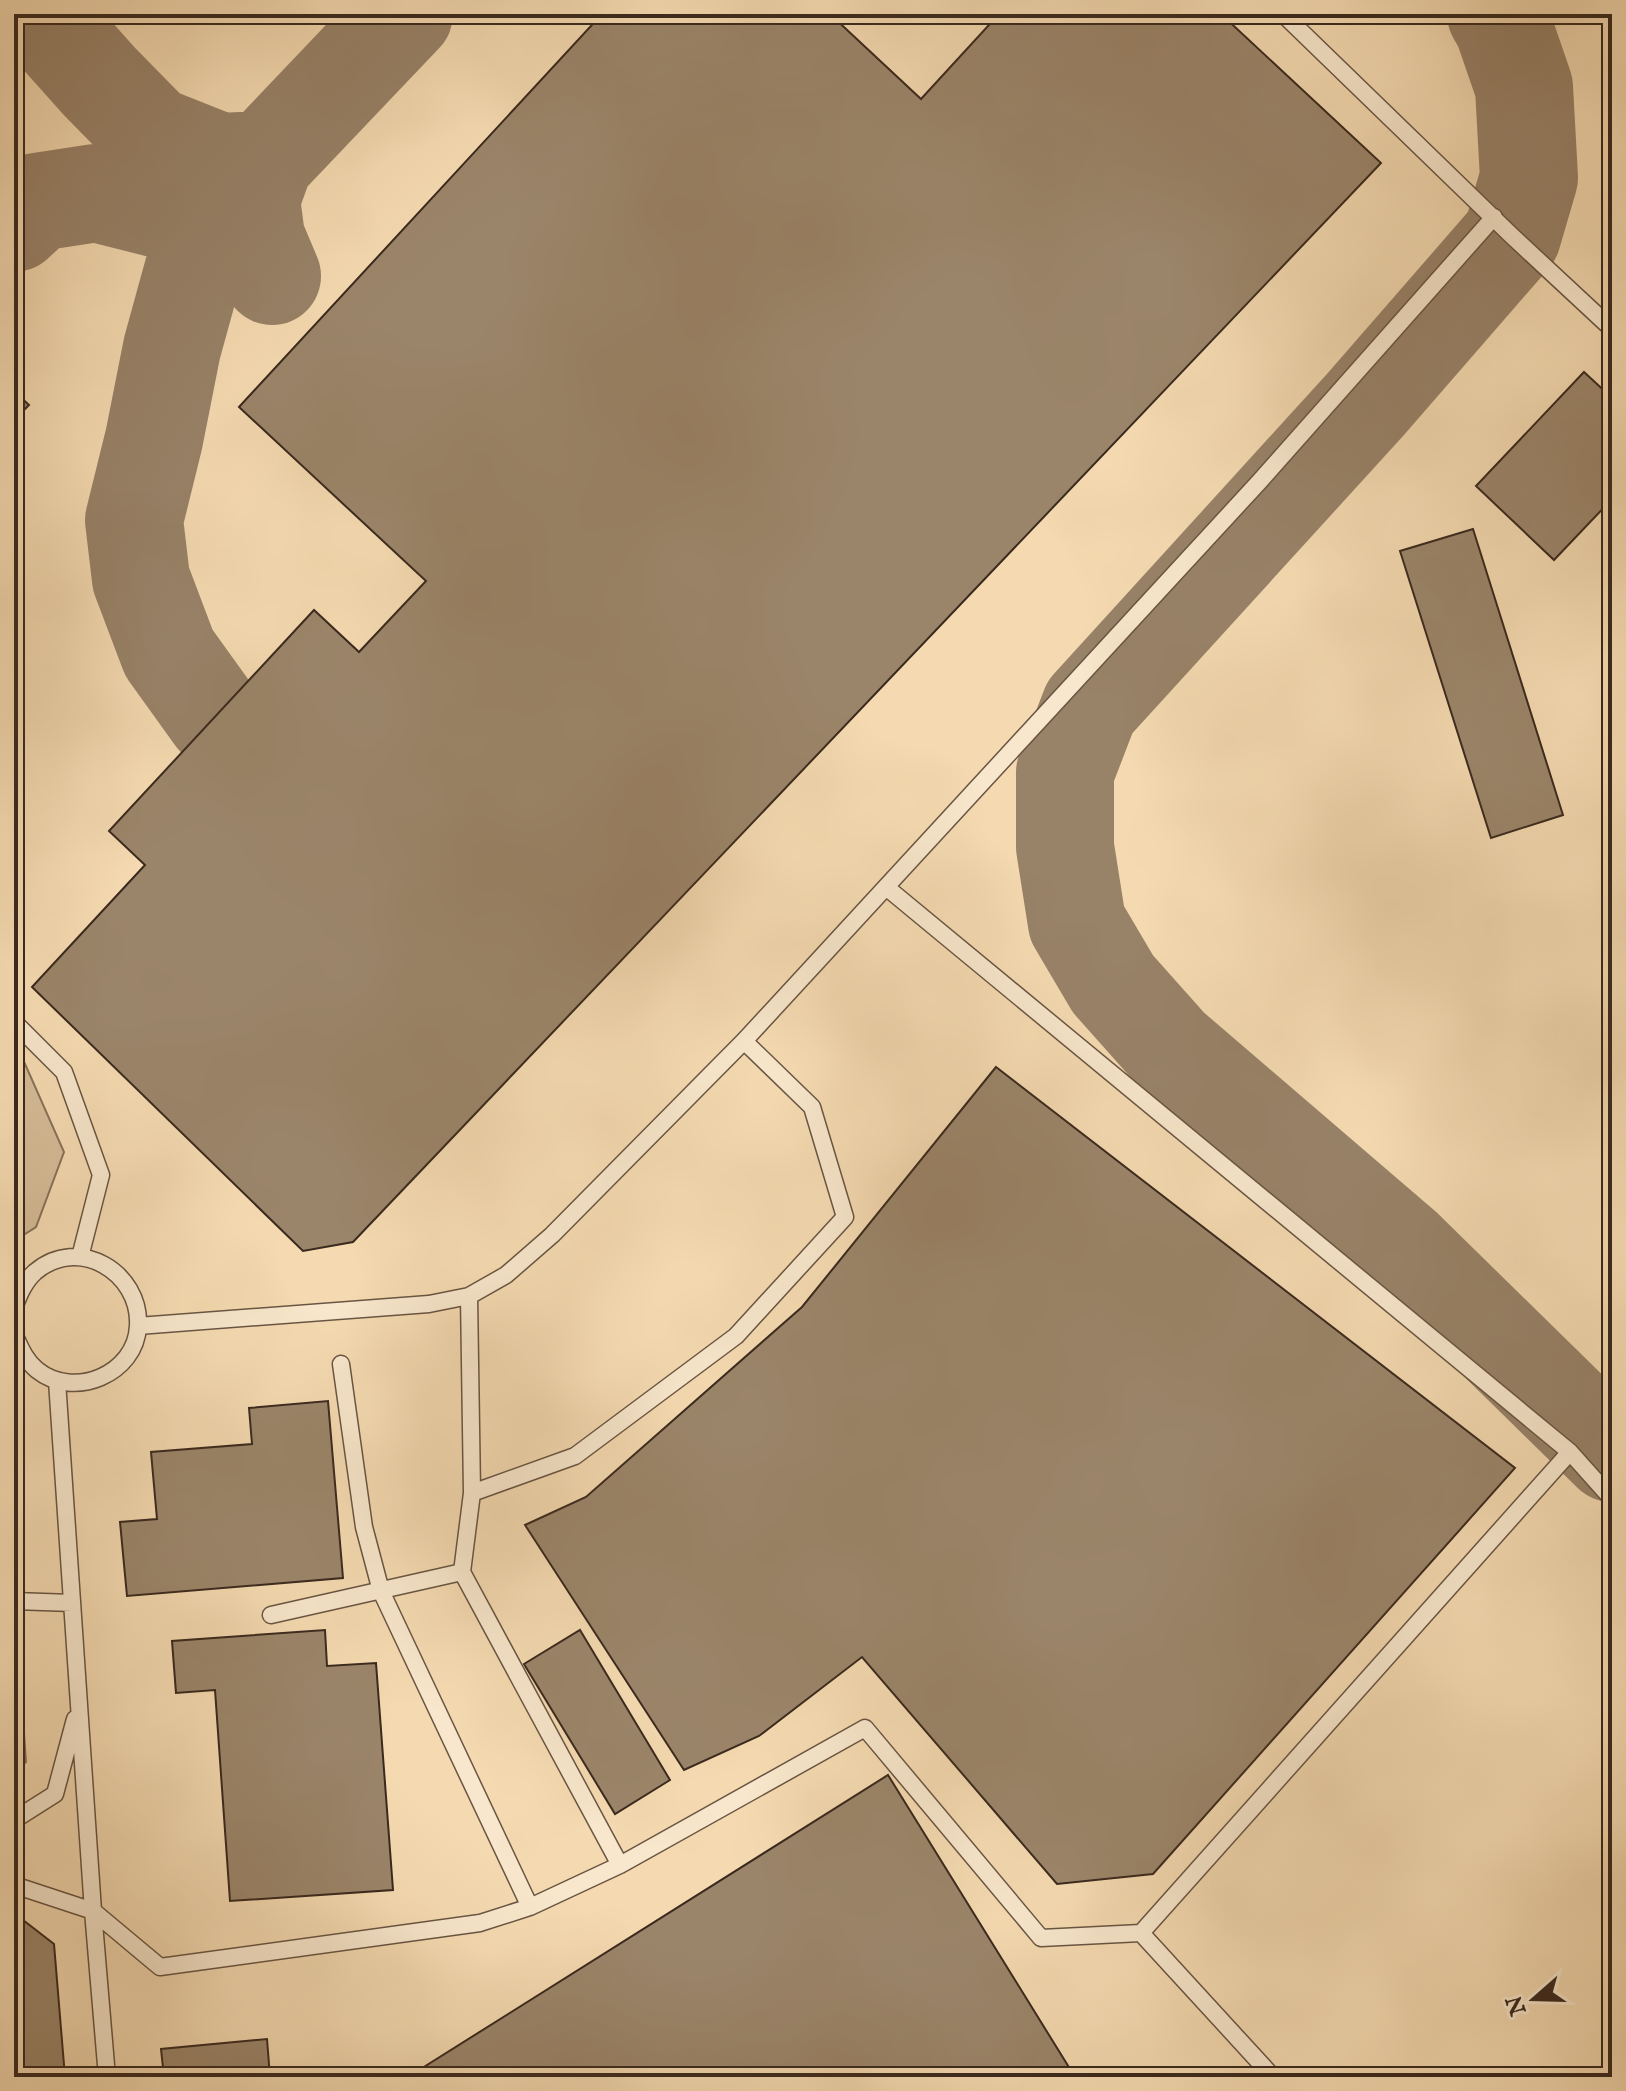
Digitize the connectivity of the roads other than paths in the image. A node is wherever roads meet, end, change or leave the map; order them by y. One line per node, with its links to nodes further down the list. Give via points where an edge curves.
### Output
1 (1283, 14): 2 (lane)
2 (1494, 217): 3 (lane); 4 (lane, via 1259,482)
3 (1612, 329)
4 (886, 887): 6 (lane); 14 (lane)
5 (14, 1022): 7 (lane, via 64,1072 101,1175)
6 (744, 1041): 8 (lane, via 552,1235 506,1275); 15 (lane, via 812,1107 845,1217 736,1336 575,1456)
7 (80, 1257): 9 (lane, via 57,1260 36,1271); 10 (lane, via 104,1264 124,1279 135,1301)
8 (469, 1296): 10 (lane, via 429,1304); 15 (lane)
9 (14, 1308)
10 (138, 1326): 13 (lane, via 134,1344 111,1373 94,1381)
11 (14, 1334): 13 (lane, via 38,1371)
12 (341, 1364): 18 (lane, via 364,1527)
13 (57, 1381): 20 (lane)
14 (1570, 1452): 16 (lane); 28 (lane)
15 (472, 1493): 17 (lane)
16 (1612, 1499)
17 (462, 1572): 18 (lane); 24 (lane)
18 (381, 1591): 21 (lane); 26 (lane)
19 (14, 1601): 20 (lane)
20 (72, 1603): 22 (lane)
21 (271, 1615)
22 (79, 1699): 23 (lane, via 55,1794); 27 (lane)
23 (14, 1820)
24 (620, 1865): 26 (lane); 28 (lane, via 865,1728 1041,1938)
25 (14, 1885): 27 (lane)
26 (530, 1907): 27 (lane, via 480,1923 160,1967)
27 (93, 1911): 29 (lane)
28 (1141, 1933): 30 (lane)
29 (107, 2077)
30 (1273, 2077)

